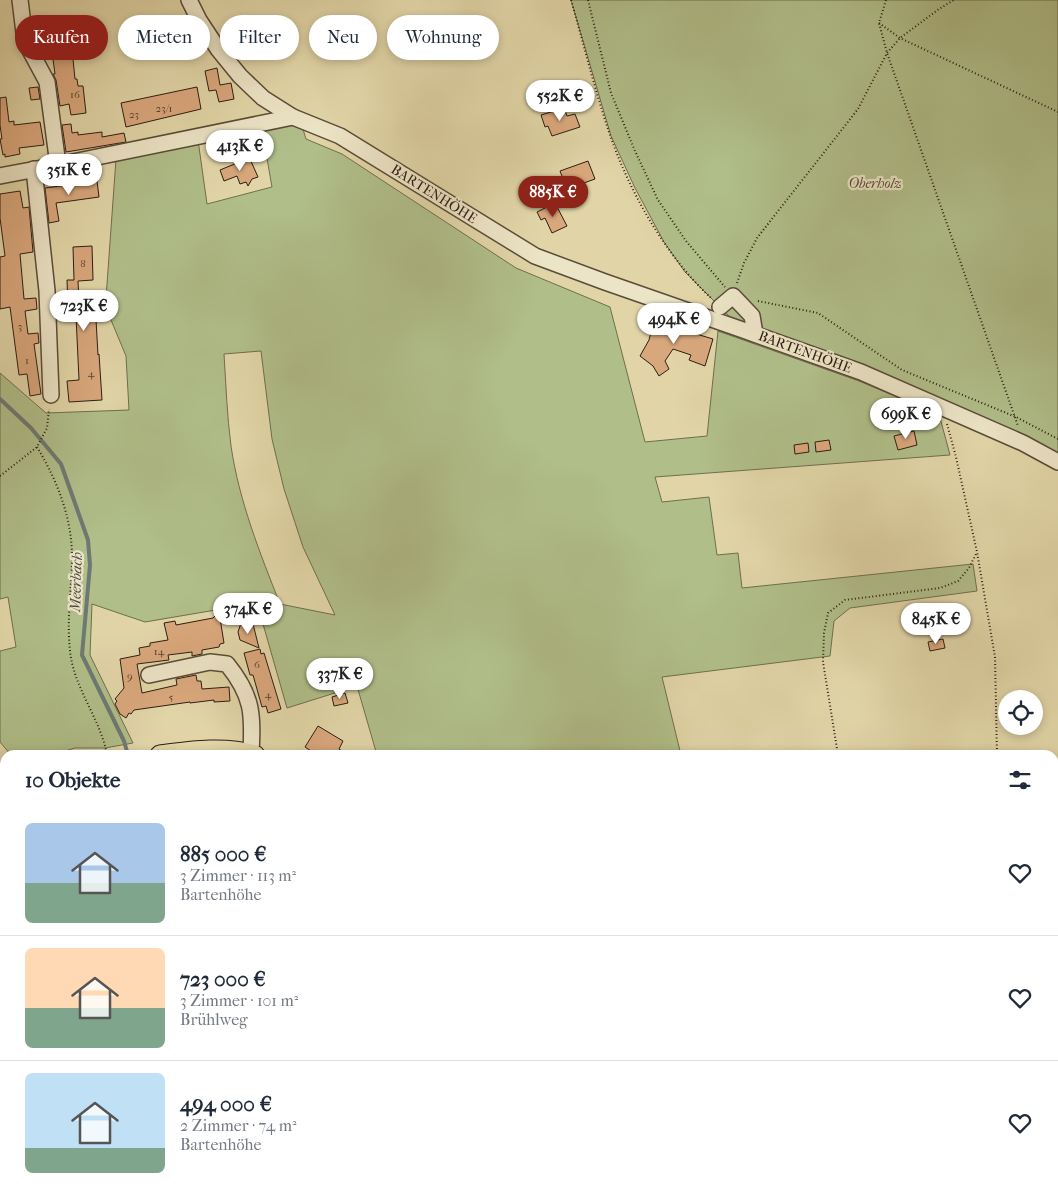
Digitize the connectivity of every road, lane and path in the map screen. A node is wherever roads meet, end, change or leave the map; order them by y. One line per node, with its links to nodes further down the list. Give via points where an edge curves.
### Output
1 (20, 0): 12 (street, via 26,41 47,82)
2 (188, 0): 11 (street, BARTENHÖHE, via 218,49 240,76 263,98)
3 (571, 0): 16 (path, via 611,136 635,192 686,272)
4 (588, 0): 15 (path, via 611,92 658,200 686,241)
5 (886, 0): 7 (path)
6 (954, 0): 8 (path)
7 (879, 23): 8 (path); 9 (path)
8 (900, 38): 9 (path); 10 (path)
9 (888, 53): 15 (path, via 858,108 758,238 744,262); 20 (path)
10 (1058, 112)
11 (293, 117): 12 (street); 17 (street, BARTENHÖHE, via 340,136 535,256)
12 (58, 166): 13 (street)
13 (34, 169): 14 (street); 18 (street, via 47,291)
14 (1, 171)
15 (733, 296): 16 (street); 17 (street, via 752,316); 20 (path, via 818,313 902,370)
16 (720, 307)
17 (755, 334): 19 (street, BARTENHÖHE, via 860,372)
18 (51, 395): 23 (path, via 47,428)
19 (942, 407): 22 (street, BARTENHÖHE); 26 (path)
20 (1016, 417): 21 (path); 22 (path)
21 (1058, 439)
22 (1023, 444): 24 (street, BARTENHÖHE)
23 (36, 447): 25 (path); 28 (path, via 61,495 71,537 69,643 75,676)
24 (1058, 462)
25 (0, 476)
26 (977, 552): 30 (path, via 958,581 940,588 845,600 828,613 824,662); 31 (path, via 996,657)
27 (149, 675): 29 (street, via 210,662 227,664 247,695 252,715)
28 (106, 750)
29 (253, 750)
30 (837, 750)
31 (997, 750)

